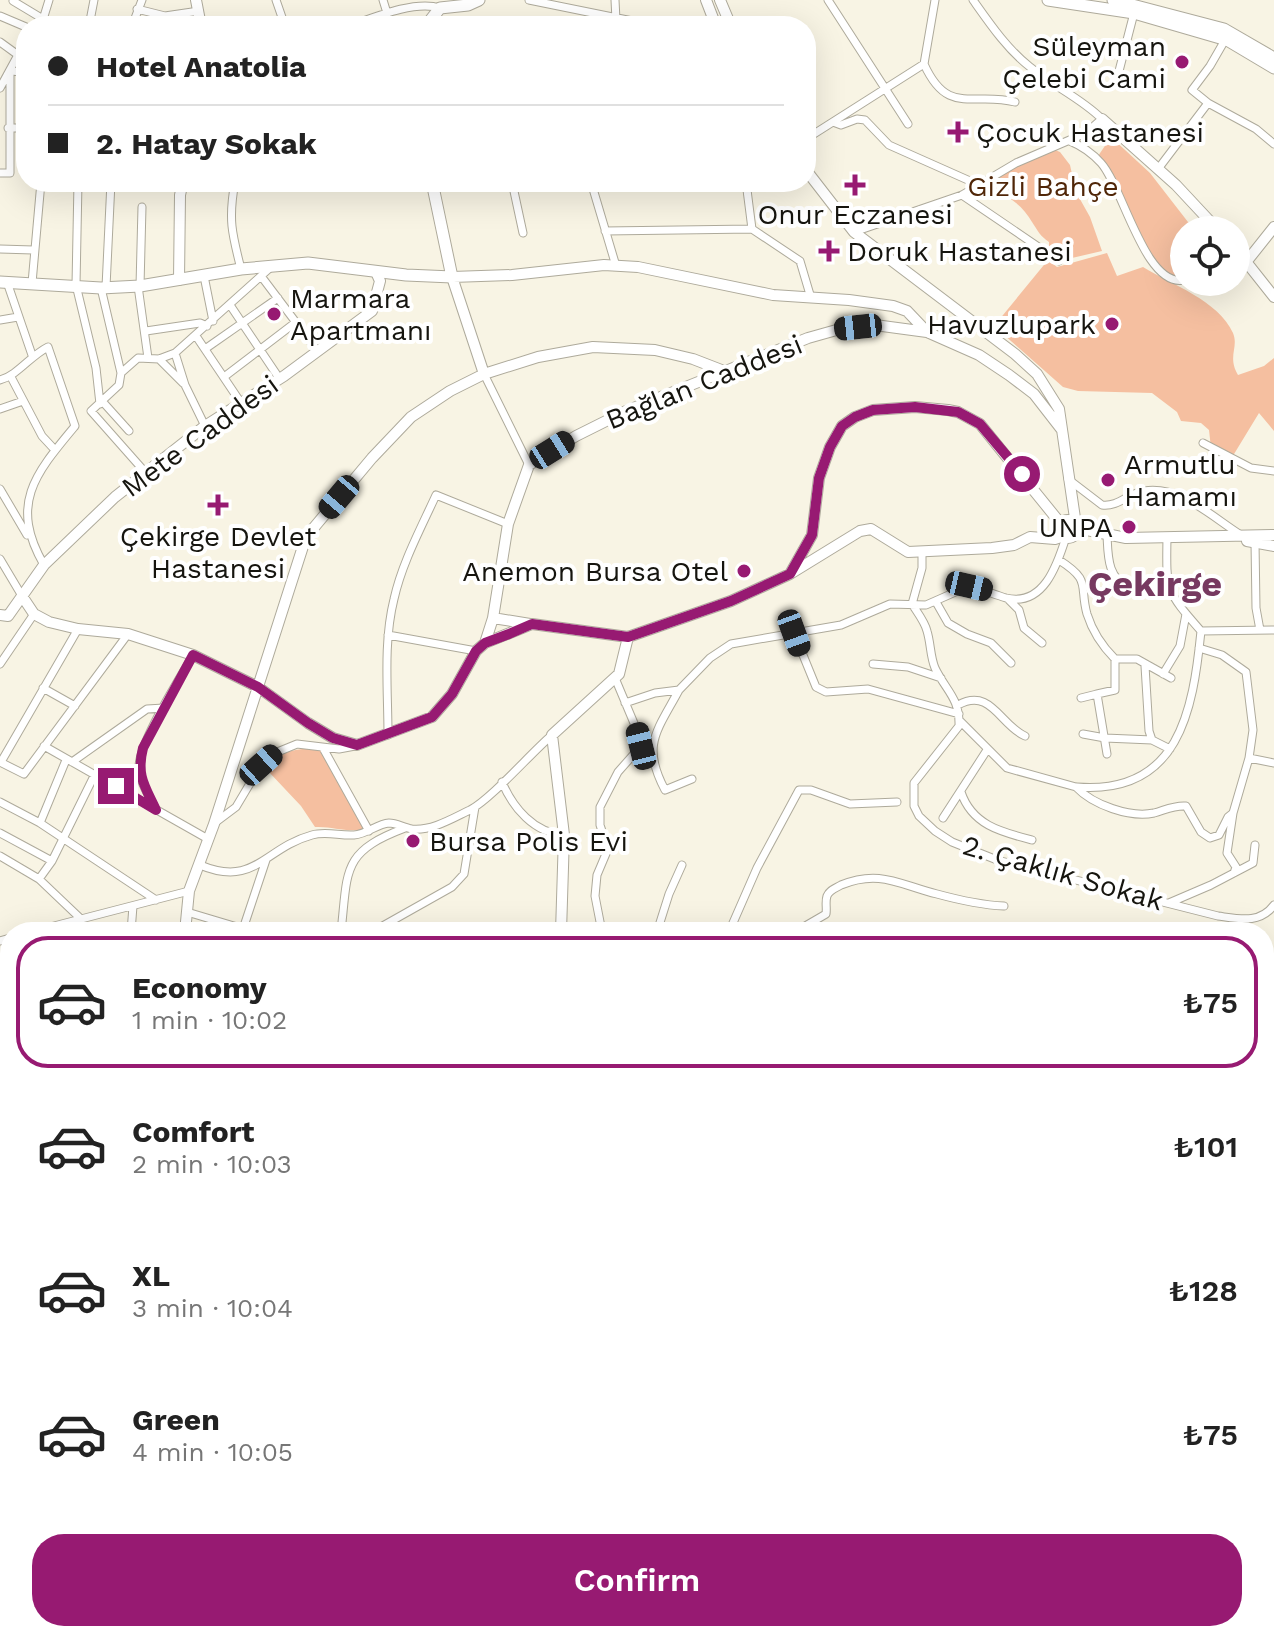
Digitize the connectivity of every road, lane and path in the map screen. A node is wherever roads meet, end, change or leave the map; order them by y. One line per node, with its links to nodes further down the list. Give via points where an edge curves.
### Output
1 (142, 0): 14 (street)
2 (383, 0): 15 (street)
3 (479, 0): 12 (main road, via 468,5)
4 (529, 0): 20 (street)
5 (828, 0): 31 (street)
6 (935, 0): 25 (street)
7 (974, 0): 34 (street, via 1028,66)
8 (1048, 0): 13 (main road)
9 (1113, 0): 13 (main road)
10 (13, 1): 16 (street); 21 (street)
11 (195, 3): 18 (street)
12 (433, 4): 15 (street)
13 (1135, 6): 22 (main road); 23 (main road, via 1224,29); 28 (street)
14 (137, 9): 17 (street); 18 (street)
15 (387, 13): 19 (street)
16 (33, 16)
17 (135, 16)
18 (165, 16)
19 (378, 16)
20 (599, 16)
21 (4, 17)
22 (1225, 40): 26 (main road); 33 (street, via 1192,90)
23 (1274, 58)
24 (16, 62): 27 (street)
25 (924, 64): 31 (street); 32 (street, via 945,94)
26 (1274, 68)
27 (10, 70): 29 (street); 30 (street); 37 (street)
28 (1119, 71)
29 (16, 72)
30 (0, 88)
31 (884, 90): 35 (street); 36 (street)
32 (1015, 102)
33 (1208, 103): 41 (street); 42 (street)
34 (1102, 119): 40 (street); 42 (main road)
35 (833, 122): 39 (street); 45 (street, via 865,120 889,145)
36 (908, 124)
37 (8, 128): 38 (street); 43 (street, via 10,173)
38 (16, 128)
39 (816, 133)
40 (1070, 141): 45 (street, via 1048,147); 76 (street, via 1102,164 1154,266)
41 (1274, 144)
42 (1158, 169): 57 (main road)
43 (0, 173)
44 (816, 183): 61 (main road)
45 (979, 185): 55 (street)
46 (40, 192): 64 (street)
47 (78, 192): 79 (street)
48 (110, 192): 81 (street)
49 (181, 192): 75 (main road)
50 (233, 192): 69 (street, via 231,233)
51 (434, 192): 74 (main road)
52 (514, 192): 62 (street)
53 (594, 192): 60 (street)
54 (747, 192): 59 (street)
55 (962, 195): 61 (street); 66 (street)
56 (142, 207): 80 (street)
57 (1204, 216)
58 (1274, 227): 65 (main road)
59 (752, 229): 60 (street); 84 (street, via 800,261)
60 (605, 231): 68 (street)
61 (854, 232): 114 (main road, via 1037,374 1059,409)
62 (523, 233)
63 (0, 249): 64 (street)
64 (33, 250): 78 (street)
65 (1250, 254)
66 (1059, 261)
67 (273, 266): 69 (main road); 70 (main road, via 308,263); 73 (street)
68 (616, 266): 74 (main road); 84 (main road)
69 (241, 269): 72 (main road)
70 (376, 272): 74 (main road); 111 (main road, Mete Caddesi, via 380,281 372,311)
71 (1250, 272): 82 (main road)
72 (204, 276): 75 (main road); 90 (street)
73 (261, 276): 83 (street); 85 (street)
74 (452, 277): 103 (main road)
75 (179, 280): 80 (main road)
76 (1170, 280)
77 (3, 282): 78 (main road); 86 (street)
78 (32, 283): 79 (main road)
79 (76, 285): 81 (main road); 110 (street)
80 (139, 286): 81 (main road); 91 (street)
81 (104, 287): 102 (street)
82 (1274, 297)
83 (278, 298): 88 (street); 89 (street)
84 (811, 298): 92 (main road, via 893,306 907,311)
85 (230, 305): 89 (street); 90 (street)
86 (18, 317): 87 (street); 98 (street)
87 (0, 320)
88 (296, 322): 94 (street); 96 (street)
89 (241, 323): 95 (street); 96 (street)
90 (210, 324): 91 (street); 93 (street)
91 (146, 331): 99 (street)
92 (927, 332): 101 (main road, Bağlan Caddesi, via 875,325 840,329); 114 (main road, via 1009,375 1034,394)
93 (196, 336): 95 (street); 97 (street)
94 (313, 345)
95 (205, 349): 106 (street)
96 (260, 350): 104 (street); 106 (street)
97 (175, 353): 100 (street); 108 (street)
98 (32, 355): 105 (street); 117 (street, via 48,347 75,426)
99 (148, 358): 100 (street); 102 (street, via 138,358)
100 (159, 359): 108 (street)
101 (724, 371): 103 (main road, via 655,350 593,347); 118 (main road, Bağlan Caddesi, via 626,411)
102 (121, 373): 110 (street, via 119,385)
103 (484, 374): 118 (street); 170 (main road, via 411,417 306,537)
104 (277, 375)
105 (11, 377): 107 (street); 109 (street)
106 (224, 377): 111 (street)
107 (0, 380)
108 (185, 385): 113 (street)
109 (23, 401): 112 (street); 117 (street)
110 (101, 402): 115 (street); 120 (street, via 91,411)
111 (241, 403): 113 (main road, Mete Caddesi)
112 (0, 409)
113 (205, 426): 120 (main road, Mete Caddesi)
114 (1062, 430): 121 (main road)
115 (129, 431)
116 (1203, 443): 119 (street, via 1251,468)
117 (55, 450): 131 (street, via 29,491)
118 (529, 465): 123 (main road)
119 (1274, 471)
120 (145, 472): 138 (main road, Mete Caddesi)
121 (1068, 479): 124 (main road); 128 (street, via 1102,505 1139,491 1168,491)
122 (0, 489): 131 (street)
123 (508, 524): 148 (main road); 157 (street, via 436,495 394,597)
124 (1069, 530): 125 (main road); 126 (main road, via 980,424 958,412 915,407 873,410 842,426 819,478); 134 (main road, via 1055,539 1030,537 1014,545); 137 (street)
125 (1101, 534): 130 (main road); 140 (street, via 1108,564)
126 (812, 535): 135 (main road); 139 (main road)
127 (1274, 535): 128 (main road)
128 (1244, 536): 129 (main road)
129 (1225, 537): 130 (main road); 132 (main road)
130 (1167, 538): 147 (street, via 1166,582)
131 (30, 542): 138 (street)
132 (1255, 542): 133 (main road); 152 (street)
133 (1274, 546)
134 (922, 551): 135 (main road, via 908,552 871,529); 144 (street)
135 (824, 553): 139 (main road)
136 (0, 559): 141 (street)
137 (1059, 560): 142 (street, via 1040,592); 163 (street, via 1082,581 1087,612)
138 (44, 565): 141 (main road, Mete Caddesi)
139 (790, 574): 158 (main road)
140 (1130, 586)
141 (22, 596): 145 (main road, Mete Caddesi); 146 (main road)
142 (1008, 598): 143 (street, via 969,586); 159 (street, via 1019,610 1024,628)
143 (936, 602): 144 (street); 164 (street, via 948,623 991,643)
144 (912, 604): 155 (street, via 890,604 841,625); 169 (street, via 927,631)
145 (7, 613): 146 (main road); 150 (main road, Mete Caddesi)
146 (34, 614): 151 (main road); 165 (street)
147 (1186, 614): 154 (street); 167 (street, via 1167,676)
148 (493, 618): 149 (main road); 160 (main road)
149 (532, 624): 158 (main road); 160 (main road)
150 (0, 626)
151 (78, 629): 156 (main road); 171 (street)
152 (1260, 630): 153 (street); 154 (street)
153 (1274, 630)
154 (1201, 631): 161 (street)
155 (794, 633): 172 (street, via 731,644); 179 (street, via 816,687 826,692 868,689)
156 (128, 634): 162 (main road); 177 (street)
157 (388, 635): 160 (street); 181 (street)
158 (628, 637): 168 (main road)
159 (1042, 643)
160 (480, 647): 181 (main road, via 442,708)
161 (1199, 648): 191 (street, via 1195,691); 194 (street, via 1222,655 1246,672 1253,730)
162 (193, 655): 170 (main road); 178 (street)
163 (1115, 659): 167 (street, via 1137,659); 173 (street, via 1115,690)
164 (1011, 663)
165 (0, 664)
166 (873, 664): 169 (street, via 908,667)
167 (1145, 666): 185 (street)
168 (615, 678): 175 (street); 182 (main road)
169 (941, 678): 176 (street)
170 (258, 687): 187 (main road, via 333,738); 210 (main road)
171 (43, 688): 177 (street); 196 (street)
172 (679, 690): 175 (street); 186 (street)
173 (1097, 694): 174 (street); 184 (street)
174 (1081, 698)
175 (625, 703): 189 (street)
176 (958, 705): 179 (street); 183 (street, via 976,699)
177 (75, 706): 188 (street)
178 (164, 708): 195 (street, via 147,709); 206 (street, via 139,768)
179 (959, 717): 192 (street); 228 (street, 2. Çaklık Sokak, via 959,726 914,783 912,800 935,831 997,860)
180 (1083, 734): 184 (street)
181 (388, 735): 187 (main road)
182 (552, 735): 200 (street); 214 (main road)
183 (1025, 736)
184 (1105, 738): 185 (street); 193 (street)
185 (1152, 740): 191 (street)
186 (651, 744): 189 (street); 199 (street, via 665,790)
187 (357, 745): 190 (street)
188 (44, 746): 195 (street); 196 (street, via 24,774)
189 (641, 746): 242 (street, via 618,772 600,807 608,849 597,875)
190 (323, 748): 210 (street, via 297,744 275,753 261,765 236,807); 212 (street)
191 (1170, 749): 201 (street, via 1150,771 1119,785)
192 (987, 750): 201 (street, via 1007,768); 202 (street)
193 (1107, 754)
194 (1249, 758): 197 (street); 207 (street)
195 (69, 761): 198 (street); 209 (street)
196 (0, 762)
197 (1274, 763)
198 (95, 774): 206 (street); 215 (street)
199 (692, 779)
200 (502, 782): 205 (street); 214 (street, via 509,799 534,825)
201 (1076, 787): 207 (street, via 1130,814 1186,806 1210,838 1219,835)
202 (961, 792): 208 (street); 217 (street, via 982,823)
203 (0, 802): 209 (street)
204 (897, 802): 244 (street, via 850,804 799,790)
205 (475, 807): 211 (street, via 426,829); 240 (street, via 464,874 452,887)
206 (156, 810): 216 (street)
207 (1233, 813): 224 (street, via 1227,853)
208 (943, 818)
209 (40, 823): 215 (street)
210 (214, 824): 216 (main road)
211 (405, 828): 212 (street, via 387,823); 239 (street, via 377,838 356,854 348,872)
212 (369, 831): 220 (street, via 314,835)
213 (0, 833): 221 (street)
214 (564, 835): 241 (main road)
215 (64, 838): 221 (street); 227 (street)
216 (208, 839): 222 (main road)
217 (1032, 840)
218 (1255, 845): 224 (street, via 1253,863)
219 (0, 856): 225 (street)
220 (267, 858): 222 (street, via 236,873); 238 (street)
221 (52, 861): 225 (street)
222 (200, 865): 226 (main road)
223 (682, 865): 243 (street)
224 (1234, 873): 228 (street)
225 (39, 879): 233 (street)
226 (189, 891): 227 (street); 232 (main road)
227 (156, 900): 230 (street)
228 (1169, 903): 229 (street, 2. Çaklık Sokak, via 1249,920 1265,916)
229 (1274, 905)
230 (133, 906): 233 (street); 235 (street)
231 (1004, 906): 245 (street, via 870,878 831,890 826,914)
232 (187, 912): 236 (main road); 237 (street)
233 (81, 919): 234 (street)
234 (69, 922)
235 (132, 922)
236 (185, 922)
237 (218, 922)
238 (246, 922)
239 (342, 922)
240 (390, 922)
241 (561, 922)
242 (600, 922)
243 (660, 922)
244 (733, 922)
245 (812, 922)

